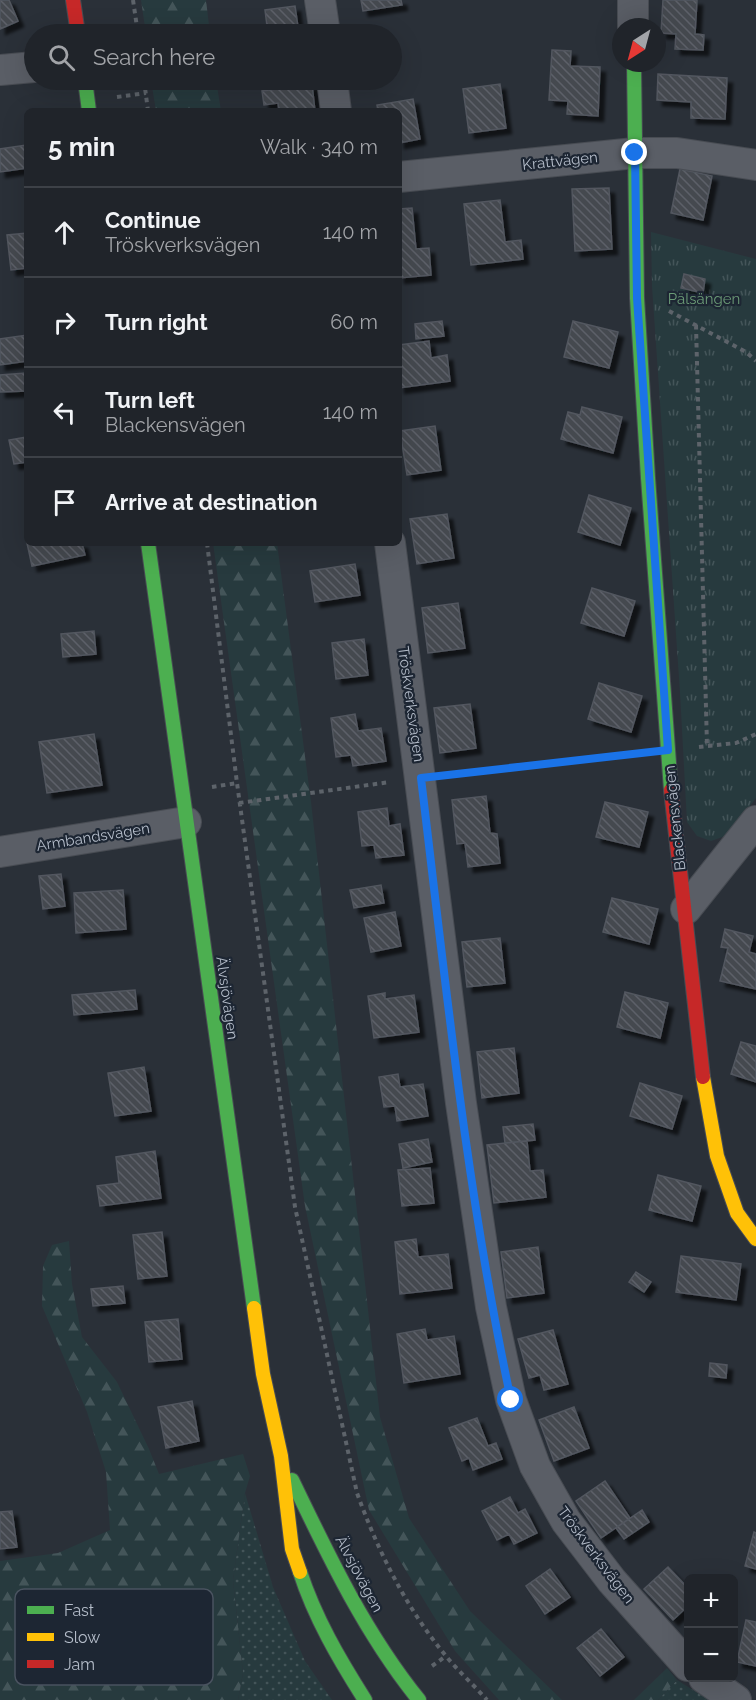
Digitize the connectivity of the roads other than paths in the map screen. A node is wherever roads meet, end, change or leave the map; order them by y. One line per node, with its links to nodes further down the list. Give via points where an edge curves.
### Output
1 (73, 0): 5 (main road)
2 (320, 0): 6 (street)
3 (633, 0): 4 (street)
4 (633, 18)
5 (77, 24)
6 (324, 24)
7 (24, 67): 8 (street)
8 (0, 70)
9 (634, 72): 14 (main road, Blackensvägen)
10 (86, 90): 12 (main road)
11 (333, 90): 13 (street)
12 (89, 108)
13 (336, 108)
14 (635, 153): 15 (street, Krattvägen, via 677,153); 16 (street, Krattvägen); 22 (main road, Blackensvägen, via 637,298 668,750)
15 (756, 165)
16 (402, 177)
17 (147, 546): 20 (main road, Älvsjövägen)
18 (390, 546): 25 (street, Tröskverksvägen, via 461,1103 491,1307 511,1400 535,1466 566,1521 612,1581)
19 (756, 821): 22 (street)
20 (186, 822): 21 (street, Armbandsvägen); 24 (main road, Älvsjövägen, via 263,1374)
21 (0, 852)
22 (686, 909): 23 (main road, Blackensvägen, via 705,1095 717,1156 737,1213)
23 (756, 1239)
24 (280, 1456): 27 (main road, Älvsjövägen, via 292,1549 307,1594 330,1644); 28 (main road, Älvsjövägen, via 375,1638)
25 (684, 1662)
26 (711, 1682): 29 (street)
27 (365, 1700)
28 (419, 1700)
29 (736, 1700)

